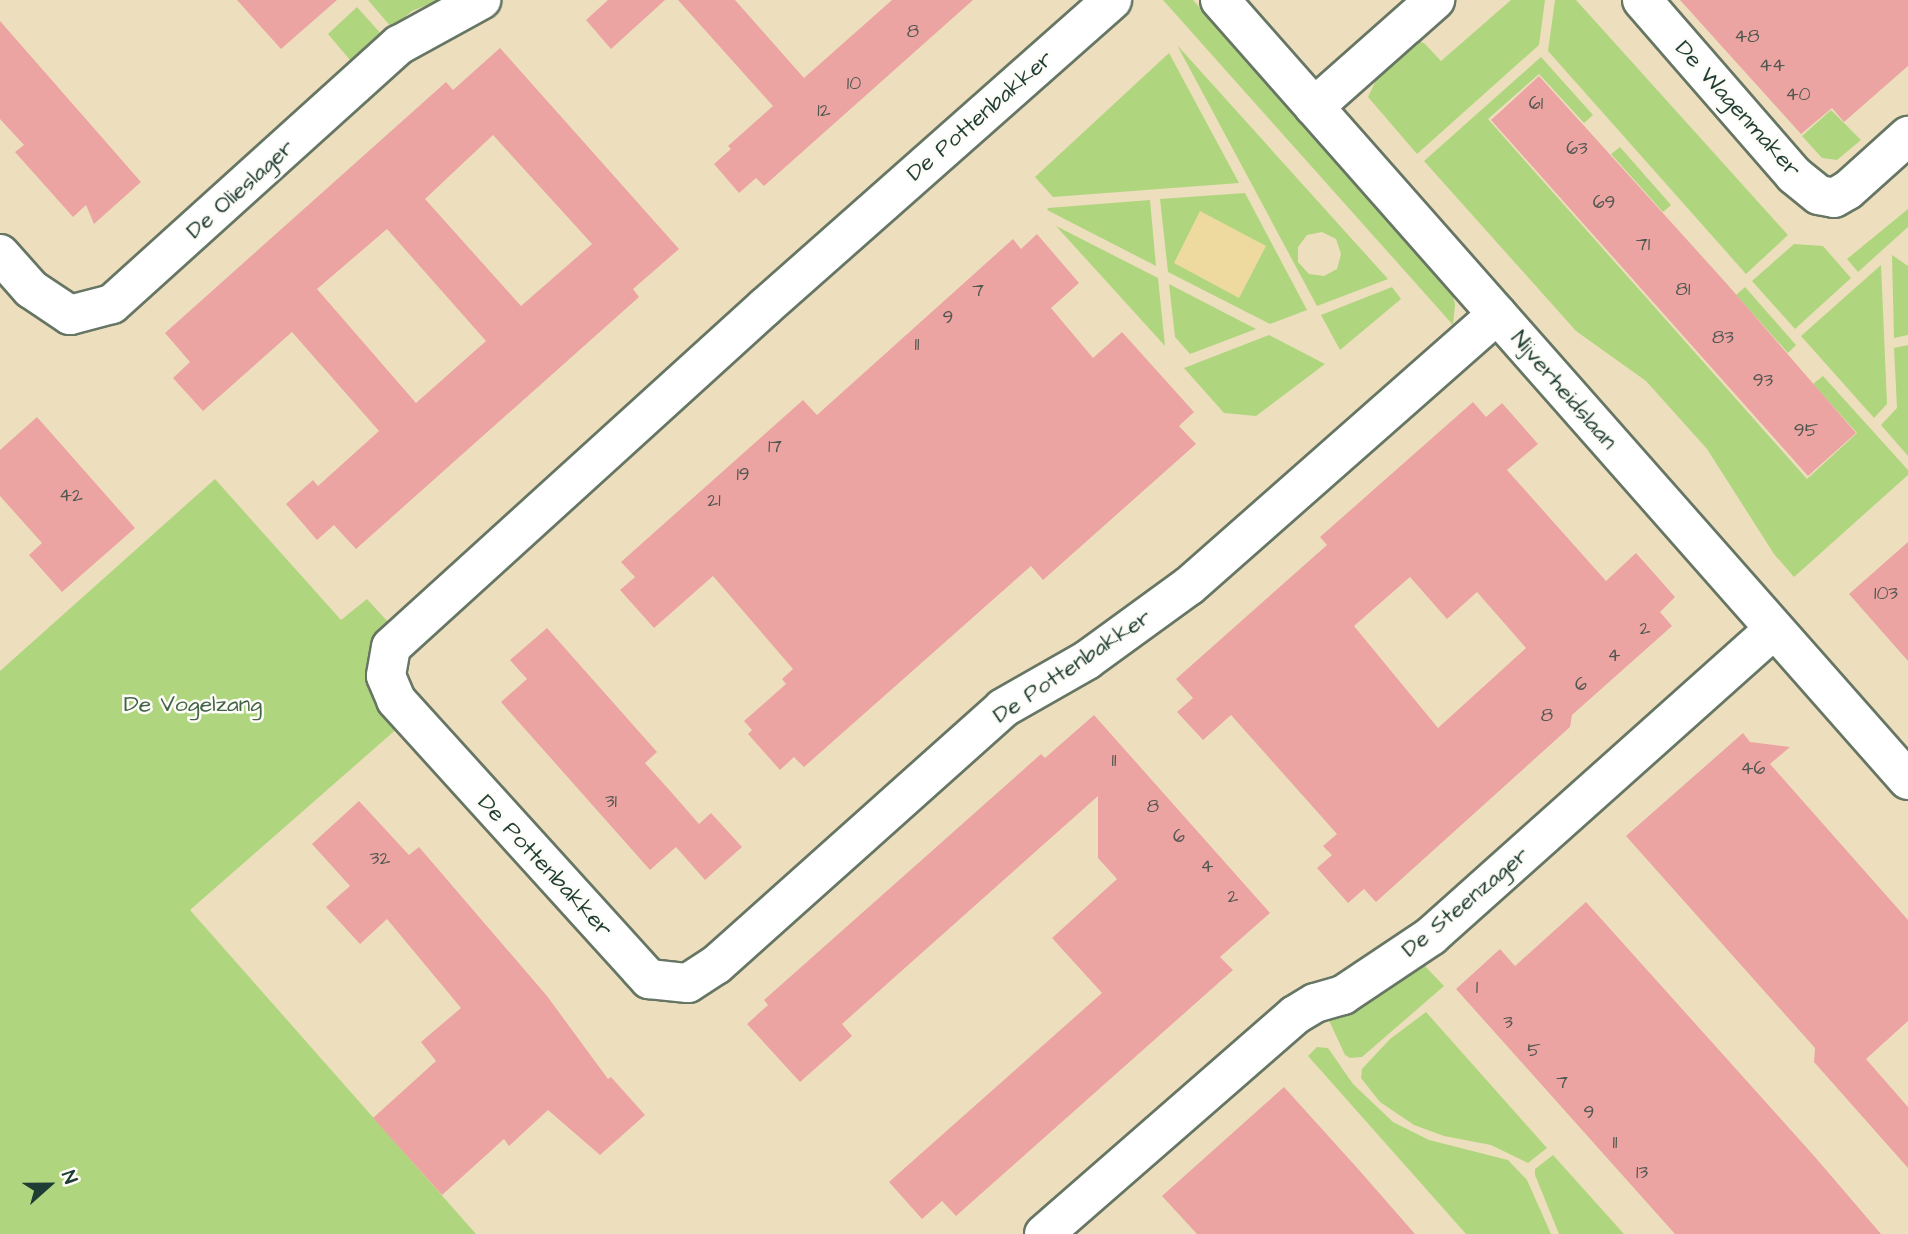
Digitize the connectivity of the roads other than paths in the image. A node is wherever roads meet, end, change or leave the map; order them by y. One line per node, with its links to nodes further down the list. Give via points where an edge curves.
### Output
1 (481, 0): 8 (street, De Olieslager, via 398,45 112,304 70,315 31,289)
2 (1112, 0): 9 (street, De Pottenbakker, via 391,647 387,676 396,700 649,979 688,984 716,965 1003,708 1087,660 1189,586)
3 (1220, 0): 6 (street, Nijverheidslaan)
4 (1435, 0): 6 (street)
5 (1642, 0): 7 (street, De Wagenmaker, via 1794,175 1819,195 1833,198 1848,190)
6 (1314, 107): 9 (street, Nijverheidslaan)
7 (1908, 136)
8 (0, 254)
9 (1497, 314): 10 (street, Nijverheidslaan)
10 (1774, 629): 11 (street, Nijverheidslaan); 12 (street, De Steenzager, via 1431,936 1342,995 1295,1015)
11 (1908, 780)
12 (1044, 1234)

